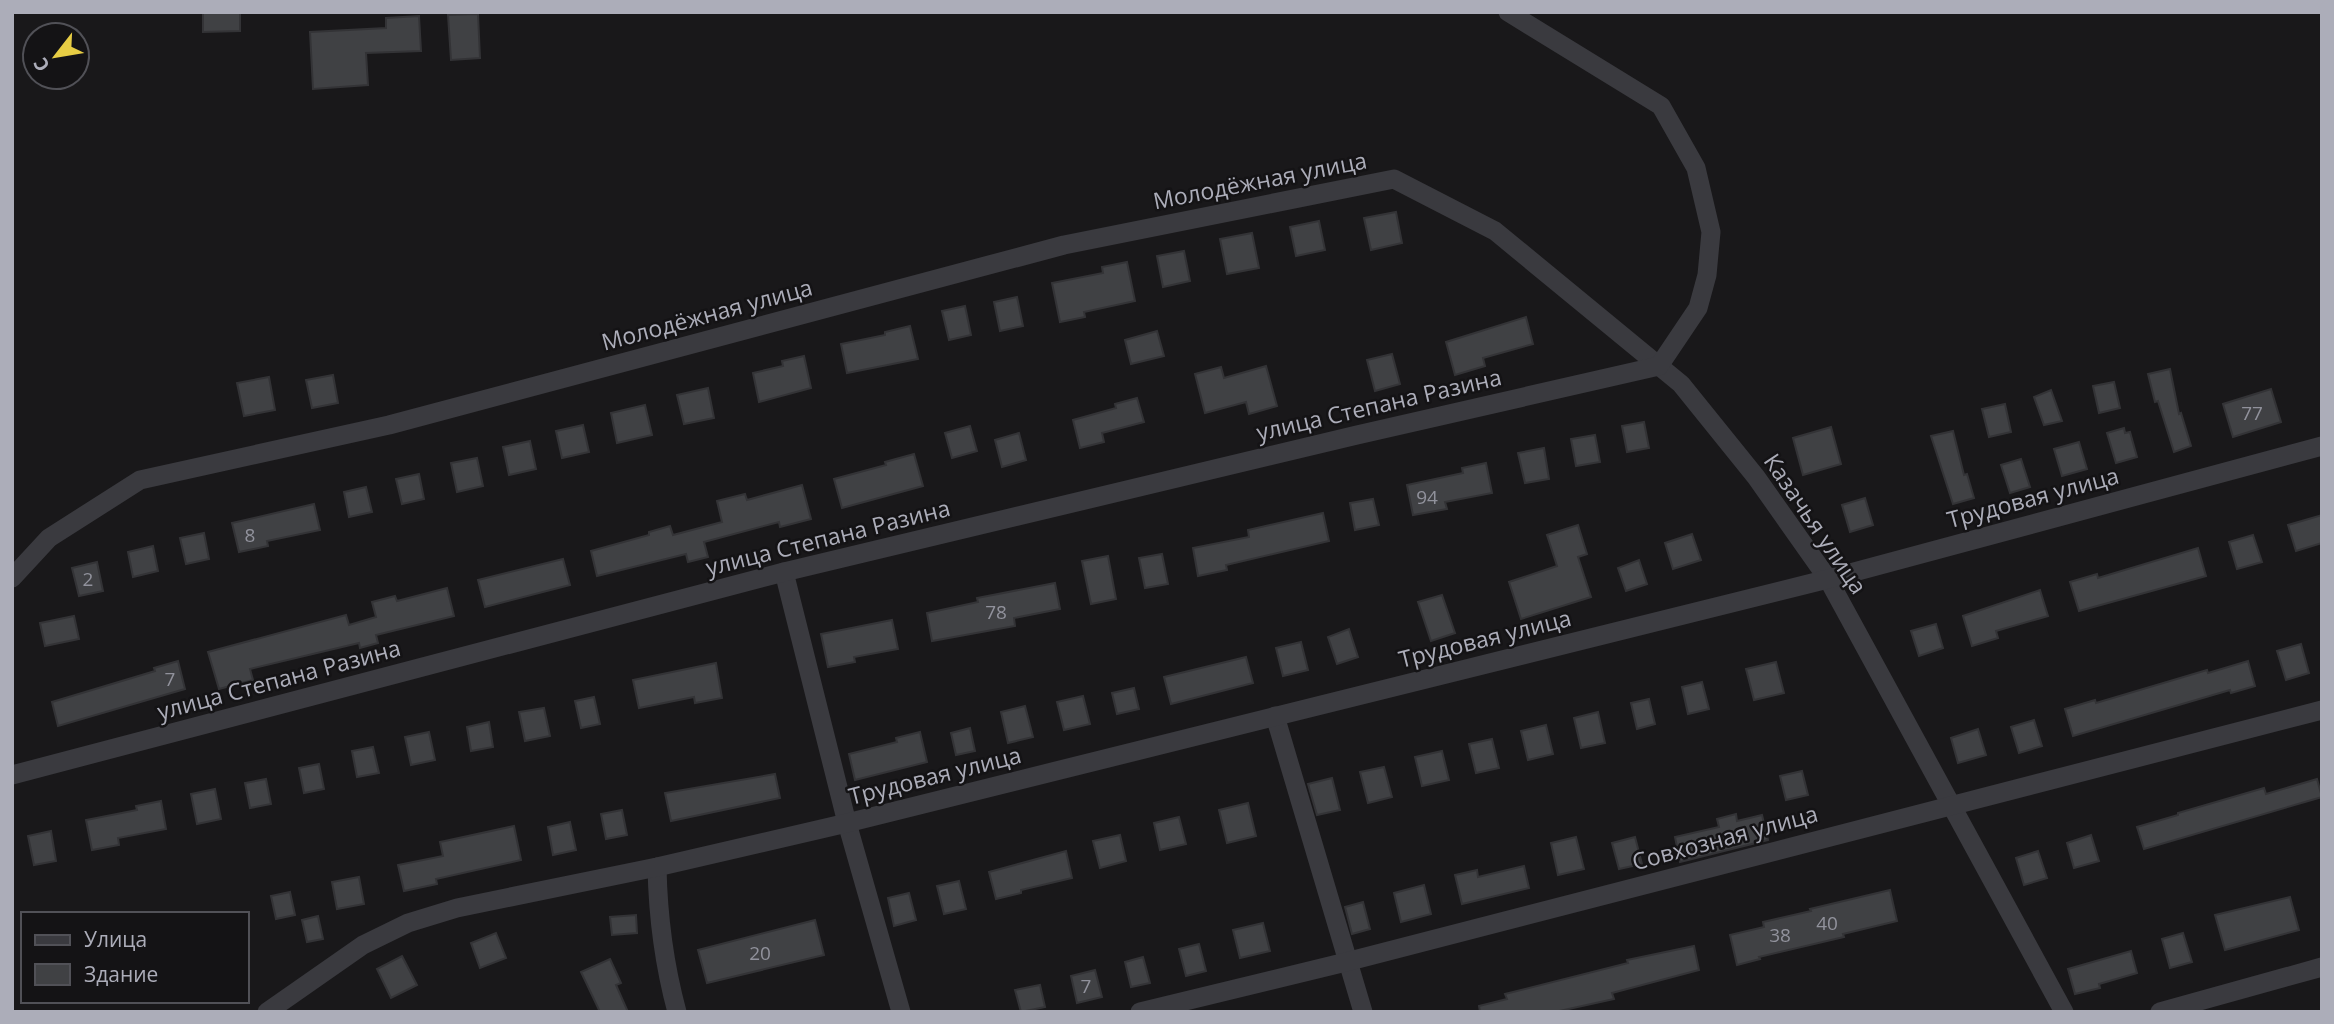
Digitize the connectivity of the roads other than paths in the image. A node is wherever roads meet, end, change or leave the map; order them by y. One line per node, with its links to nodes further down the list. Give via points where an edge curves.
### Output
1 (1508, 12): 3 (street, via 1661,106 1696,168 1712,232 1707,275 1698,308)
2 (1394, 179): 3 (street, Казачья улица, via 1495,231); 6 (street, Молодёжная улица, via 1064,245 389,425 140,480 49,538)
3 (1660, 366): 5 (street, улица Степана Разина); 7 (street, Казачья улица, via 1681,384 1756,477)
4 (2322, 446): 7 (street, Трудовая улица)
5 (784, 572): 10 (street, улица Степана Разина); 12 (street)
6 (12, 578)
7 (1828, 579): 9 (street, Трудовая улица); 11 (street, Казачья улица)
8 (2322, 710): 11 (street, Совхозная улица)
9 (1275, 716): 12 (street, Трудовая улица); 14 (street)
10 (12, 775)
11 (1952, 804): 14 (street, Совхозная улица); 21 (street, Казачья улица)
12 (847, 824): 13 (street, Трудовая улица); 18 (street)
13 (657, 867): 16 (street, Трудовая улица, via 457,908 408,923 363,945); 17 (street, via 658,917)
14 (1346, 961): 19 (street, Совхозная улица); 20 (street)
15 (2322, 967): 22 (street)
16 (267, 1012)
17 (677, 1012)
18 (901, 1012)
19 (1140, 1012)
20 (1363, 1012)
21 (2064, 1012)
22 (2160, 1012)

